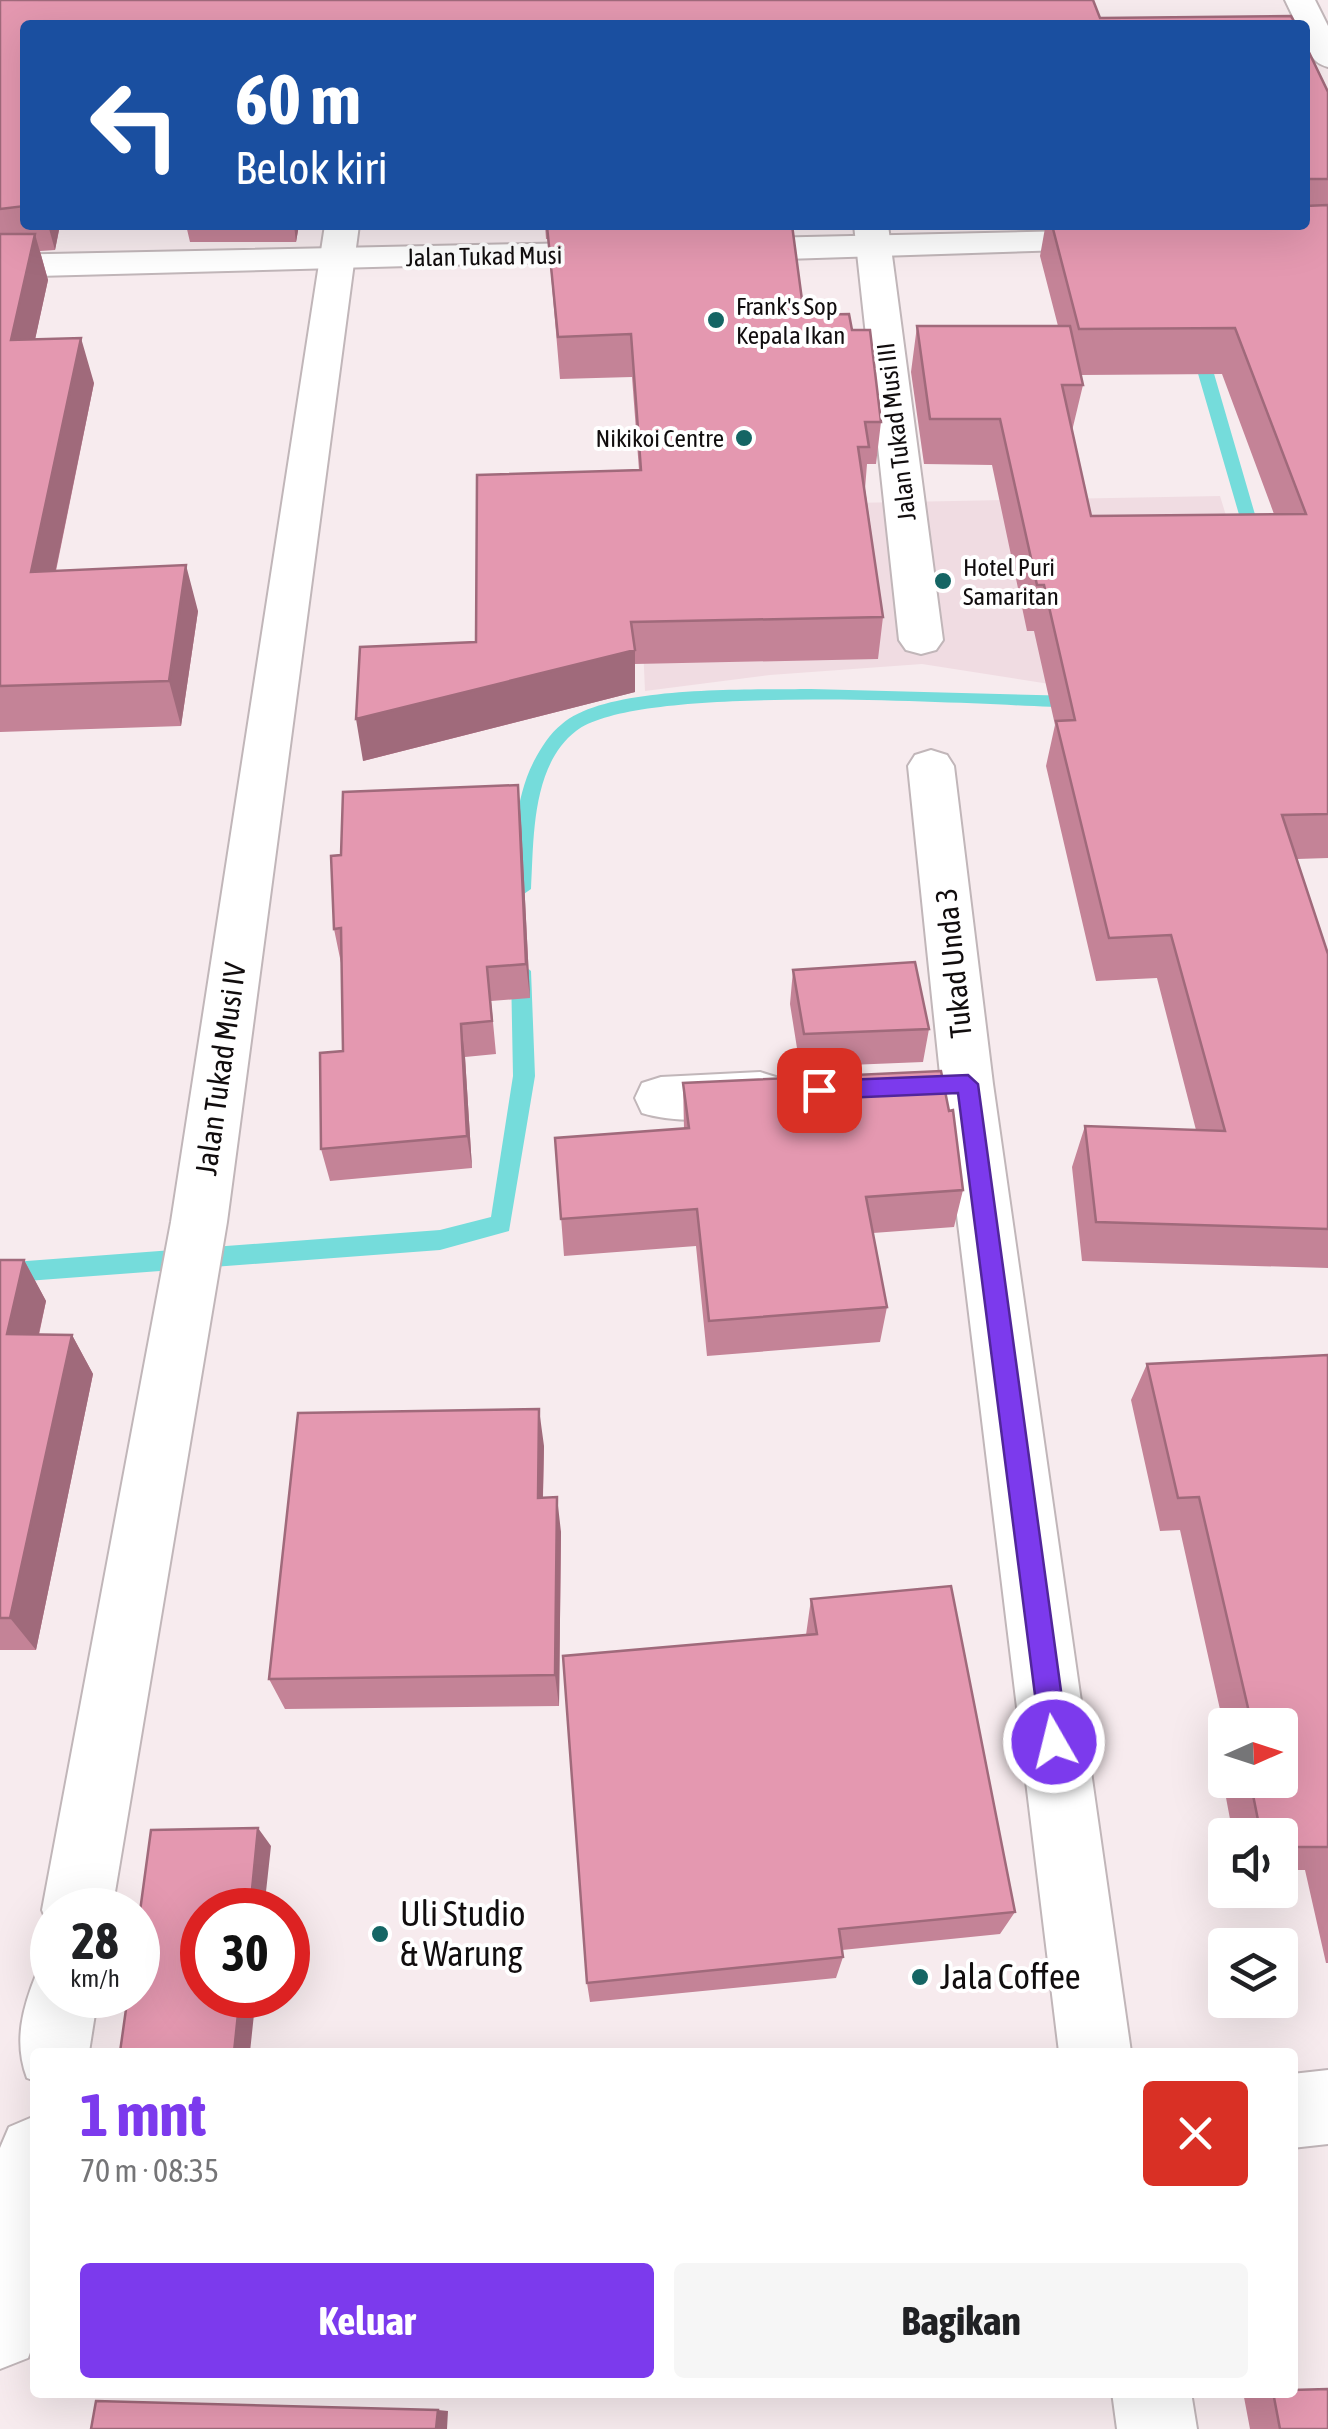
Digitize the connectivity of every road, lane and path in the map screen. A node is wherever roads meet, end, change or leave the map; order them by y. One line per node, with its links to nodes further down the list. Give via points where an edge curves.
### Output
1 (1310, 21): 2 (street)
2 (1328, 58)
3 (873, 236): 4 (street); 6 (street); 9 (street, Jalan Tukad Musi III)
4 (1150, 240)
5 (339, 242): 7 (street, Jalan Tukad Musi); 8 (street, Jalan Tukad Musi); 13 (street, Jalan Tukad Musi IV, via 194,1245)
6 (695, 251)
7 (655, 252)
8 (0, 266)
9 (921, 640)
10 (931, 766): 16 (street, Tukad Unda 3, via 940,1084)
11 (800, 1091): 12 (street)
12 (660, 1098)
13 (82, 1888)
14 (58, 2018): 15 (street)
15 (53, 2048)
16 (1095, 2048)
17 (1328, 2108): 18 (street)
18 (1298, 2110)
19 (24, 2200): 20 (street)
20 (0, 2330)
21 (1152, 2398): 22 (street)
22 (1157, 2429)

